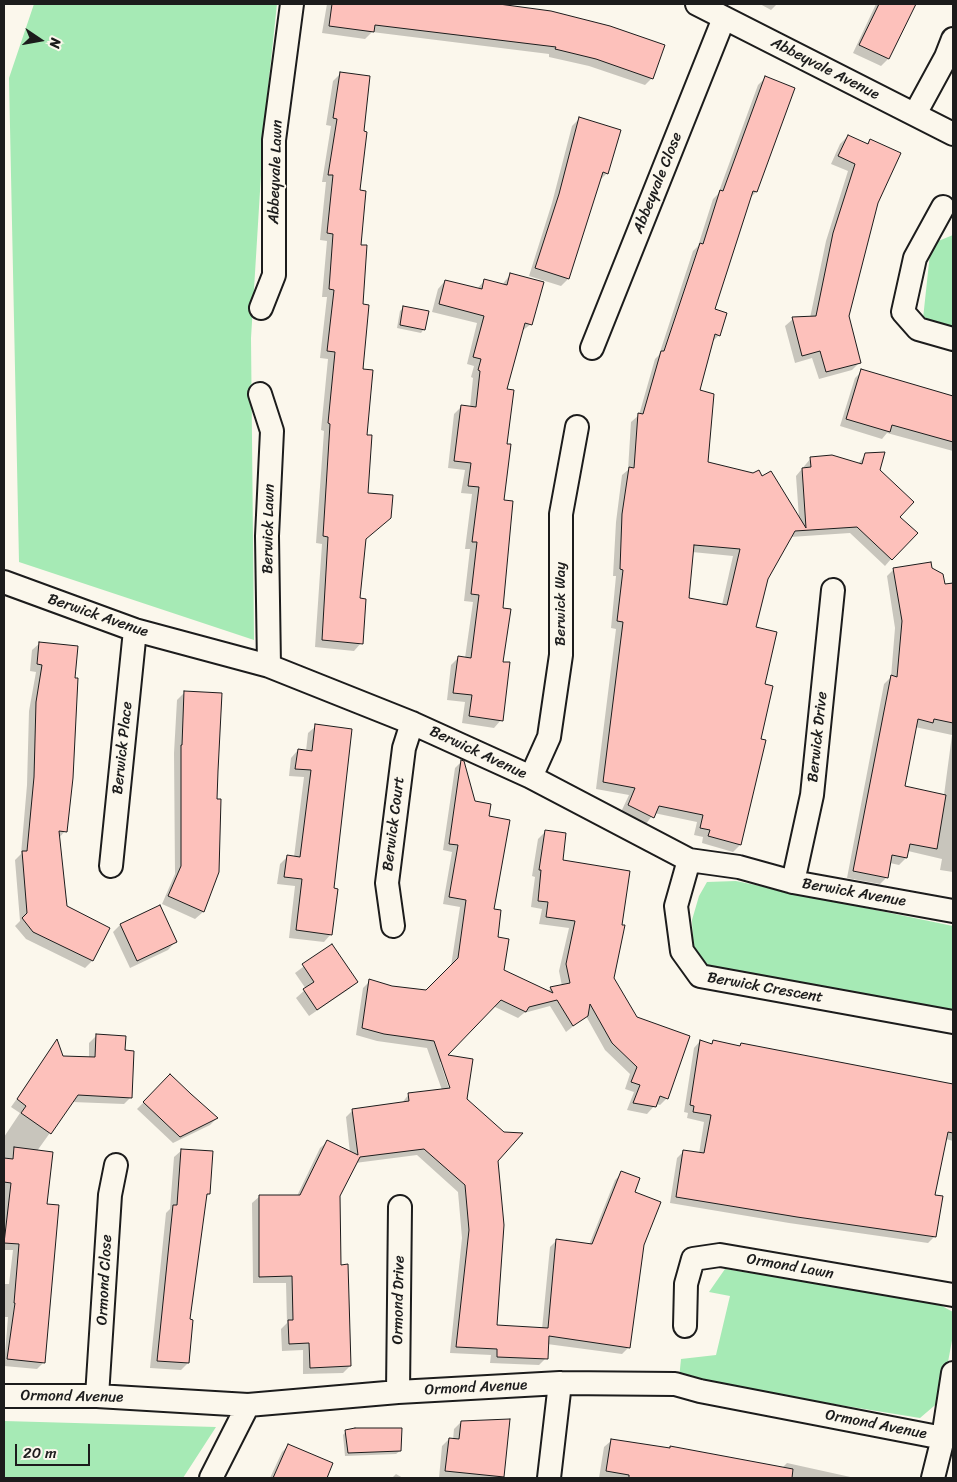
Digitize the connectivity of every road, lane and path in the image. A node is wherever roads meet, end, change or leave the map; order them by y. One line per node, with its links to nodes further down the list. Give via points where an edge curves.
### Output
1 (292, 4): 8 (street, Abbeyvale Lawn, via 274,140 274,275)
2 (697, 4): 3 (street, Abbeyvale Avenue)
3 (724, 18): 5 (street, Abbeyvale Avenue); 10 (street, Abbeyvale Close)
4 (953, 39): 5 (street)
5 (915, 114): 6 (street, Abbeyvale Avenue)
6 (953, 134)
7 (943, 207): 9 (street, via 915,258 903,312 918,329)
8 (261, 308)
9 (953, 339)
10 (592, 348)
11 (260, 394): 16 (street, Berwick Lawn, via 272,431 267,536)
12 (577, 427): 18 (street, Berwick Way, via 562,514 561,655 549,737)
13 (4, 582): 15 (street, Berwick Avenue)
14 (833, 590): 21 (street, Berwick Drive, via 812,795)
15 (135, 630): 16 (street, Berwick Avenue); 20 (street, Berwick Place)
16 (269, 666): 17 (street, Berwick Avenue)
17 (412, 723): 18 (street, Berwick Avenue); 23 (street, Berwick Court, via 404,748 387,883)
18 (530, 777): 19 (street, Berwick Avenue)
19 (689, 860): 21 (street, Berwick Avenue, via 739,867); 24 (street, Berwick Crescent, via 676,906 682,951 700,976)
20 (111, 866)
21 (793, 882): 22 (street, Berwick Avenue)
22 (953, 911)
23 (393, 926)
24 (953, 1022)
25 (116, 1165): 33 (street, Ormond Close, via 110,1196)
26 (400, 1207): 31 (street, Ormond Drive)
27 (953, 1295): 28 (street, Ormond Lawn, via 720,1255 693,1259 686,1284)
28 (685, 1326)
29 (953, 1373): 35 (street)
30 (560, 1382): 31 (street, Ormond Avenue); 35 (street, Ormond Avenue, via 675,1384); 37 (street)
31 (398, 1392): 34 (street, Ormond Avenue)
32 (4, 1396): 33 (street, Ormond Avenue)
33 (98, 1396): 34 (street, Ormond Avenue)
34 (248, 1406): 36 (street)
35 (944, 1438): 38 (street)
36 (211, 1478)
37 (548, 1478)
38 (933, 1478)

